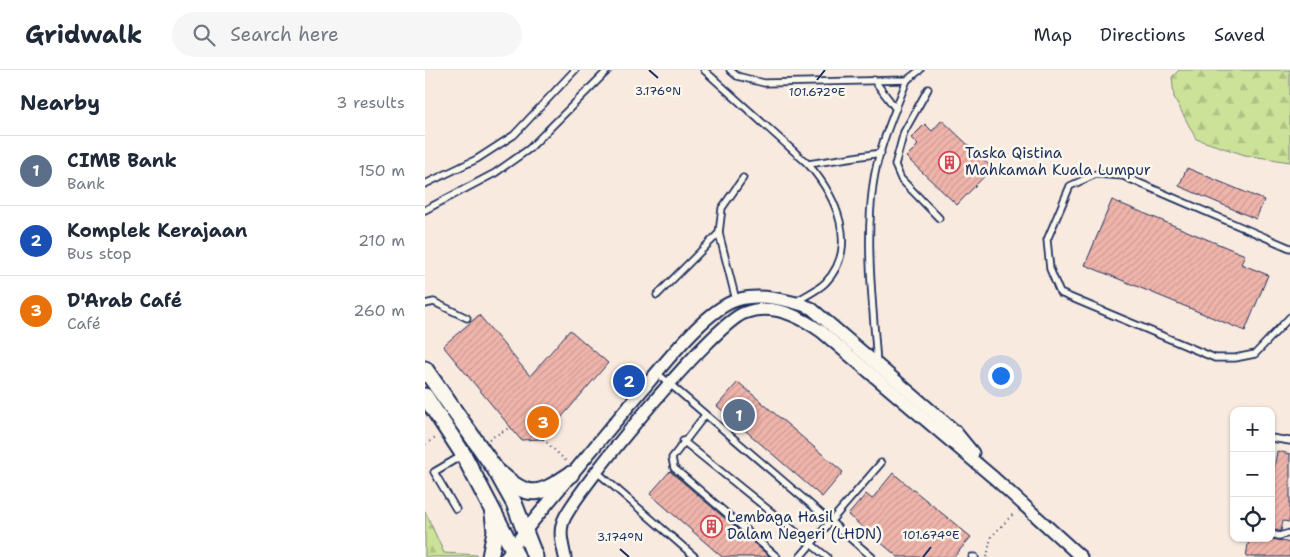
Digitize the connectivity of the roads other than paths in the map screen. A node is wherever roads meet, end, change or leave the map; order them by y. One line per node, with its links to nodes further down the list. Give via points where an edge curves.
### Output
1 (575, 70): 13 (lane, via 514,135 477,159)
2 (608, 70): 14 (lane, via 529,149 495,172)
3 (704, 70): 11 (lane)
4 (730, 70): 6 (lane, via 737,76 764,83)
5 (920, 70): 7 (lane)
6 (874, 80): 7 (lane); 9 (lane)
7 (907, 80): 9 (lane)
8 (928, 89): 15 (lane, via 904,132 895,165 901,179)
9 (895, 109): 10 (lane)
10 (881, 153): 11 (lane); 24 (lane, via 873,183 869,251)
11 (808, 164): 20 (lane, via 831,199 845,238 841,258 825,283)
12 (743, 178): 16 (lane, via 722,208)
13 (425, 184)
14 (425, 210)
15 (939, 218)
16 (719, 233): 18 (lane); 19 (lane)
17 (1290, 248): 22 (lane, via 1123,176 1096,174 1070,186 1047,240 1051,269 1060,293 1215,358 1255,354)
18 (657, 295)
19 (736, 300): 20 (street, via 751,297); 26 (street, via 714,312)
20 (795, 302): 24 (street, via 811,308 831,323)
21 (425, 304): 23 (lane, via 434,302)
22 (1290, 317)
23 (467, 318)
24 (877, 364): 38 (street, via 955,431)
25 (425, 369): 36 (street)
26 (657, 373): 27 (lane); 35 (street)
27 (670, 385): 29 (lane); 37 (street); 38 (street, via 725,325 744,313 759,310 792,314 822,332)
28 (425, 396): 33 (street)
29 (705, 415): 31 (lane); 41 (lane)
30 (1275, 439): 32 (lane)
31 (683, 441): 45 (lane); 51 (lane, via 672,458 674,468)
32 (1290, 441)
33 (463, 454): 39 (street); 40 (lane, via 434,472)
34 (881, 463): 41 (lane)
35 (568, 468): 36 (street, via 550,488 537,493 516,487); 42 (street)
36 (495, 469): 42 (street)
37 (596, 471): 49 (street, via 565,517 560,538); 50 (lane)
38 (994, 478): 57 (street)
39 (491, 504): 46 (street); 47 (street, via 495,531)
40 (456, 509)
41 (830, 521): 45 (lane); 54 (lane)
42 (525, 530): 46 (street); 48 (street)
43 (1290, 533): 44 (lane)
44 (1275, 535)
45 (811, 543): 52 (lane); 53 (lane)
46 (512, 554)
47 (491, 557)
48 (535, 557)
49 (565, 557)
50 (695, 557)
51 (777, 557)
52 (800, 557)
53 (827, 557)
54 (872, 557)
55 (971, 557): 56 (lane)
56 (975, 557)
57 (1081, 557)

